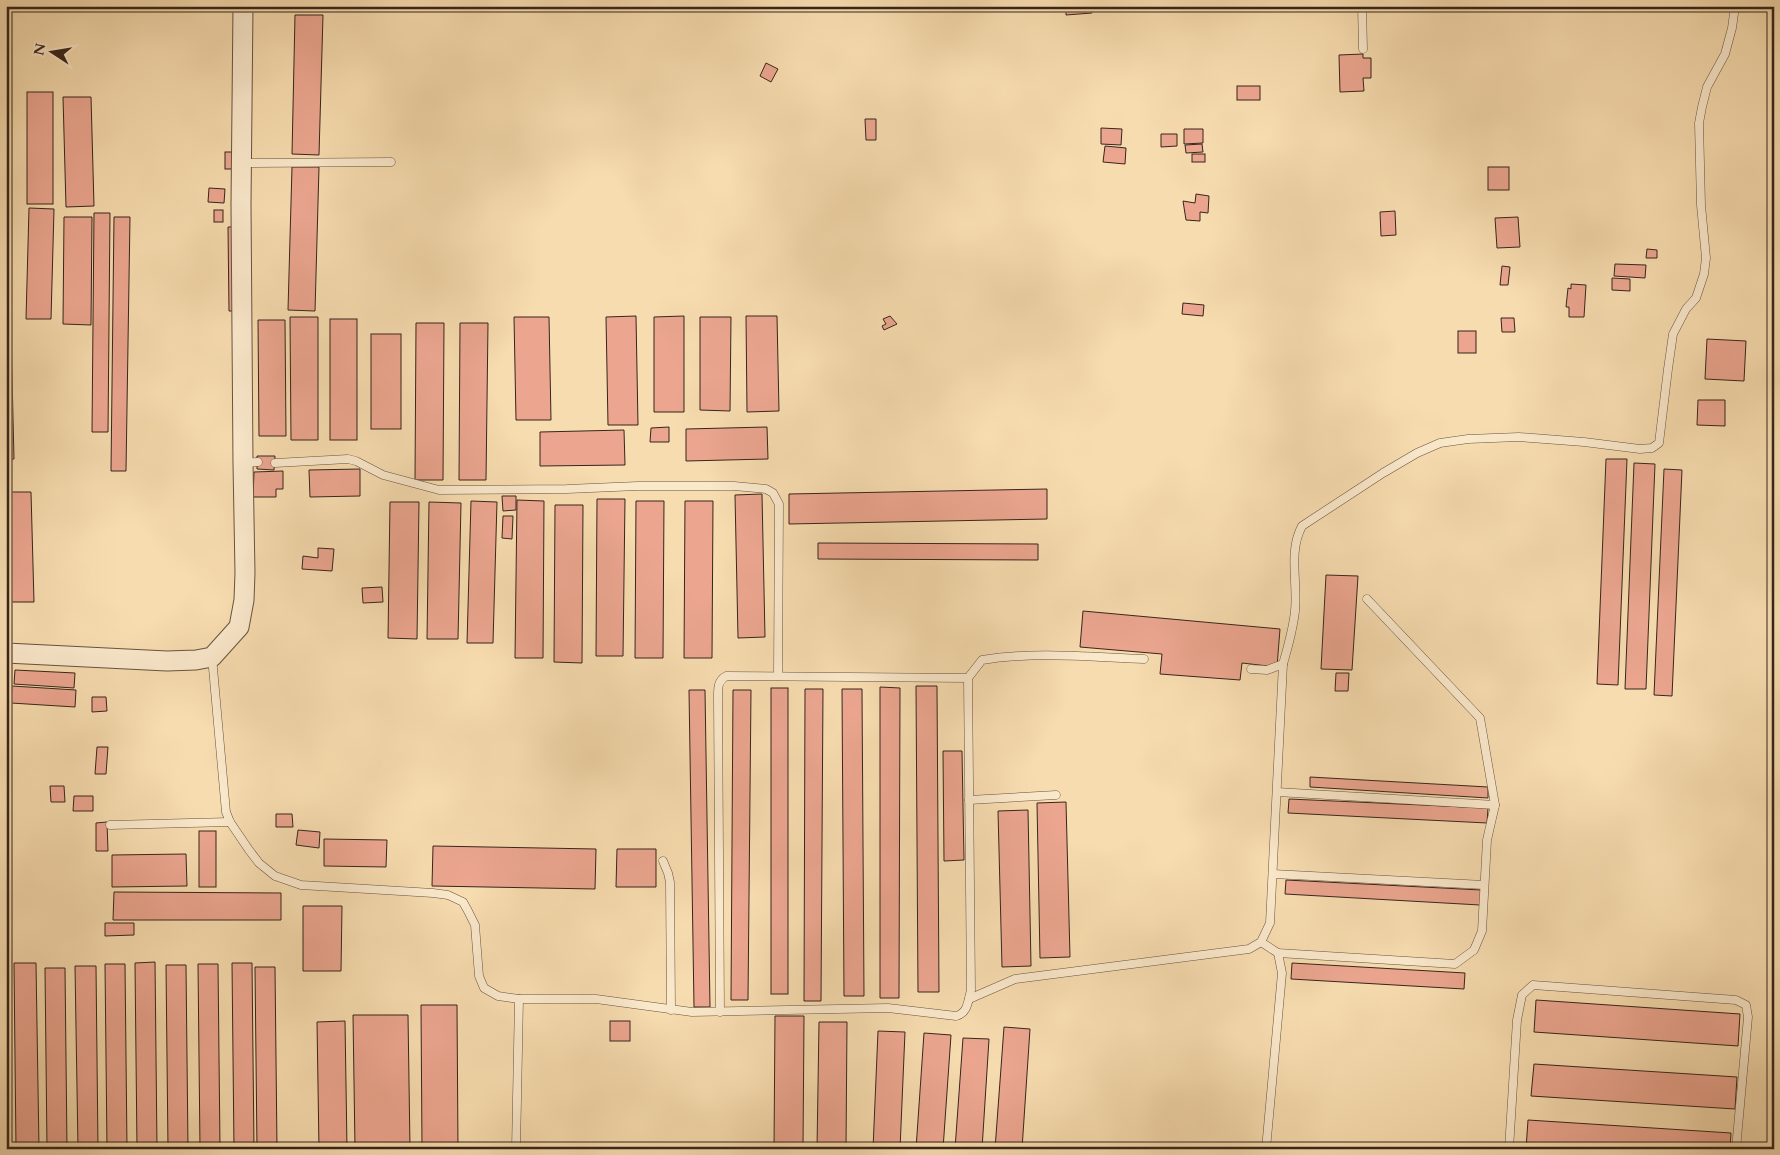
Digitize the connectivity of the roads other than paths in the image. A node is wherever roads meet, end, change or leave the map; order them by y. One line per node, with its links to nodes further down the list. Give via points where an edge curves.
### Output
1 (244, 6): 6 (street)
2 (1362, 6): 4 (lane)
3 (1735, 6): 12 (lane, via 1724,54 1707,86 1699,123 1706,258 1696,298 1686,309 1673,334 1660,443 1640,449 1519,437 1468,439 1440,444 1417,453 1302,526 1296,537 1294,554 1295,611)
4 (1363, 49)
5 (391, 162): 6 (lane)
6 (242, 163): 10 (street, via 250,463 244,600 239,627)
7 (275, 463): 14 (lane, via 348,459 383,475 439,490 638,486 766,489 773,493 779,504)
8 (1367, 599): 19 (lane, via 1480,718)
9 (6, 653): 10 (street, via 167,661)
10 (212, 657): 20 (lane, via 223,786)
11 (1144, 659): 15 (lane, via 999,657 982,660)
12 (1283, 664): 13 (lane, via 1267,670); 16 (lane)
13 (1251, 669)
14 (778, 676): 15 (lane); 30 (lane, via 726,676 718,684)
15 (968, 678): 18 (lane)
16 (1277, 792): 19 (lane); 23 (lane)
17 (1056, 795): 18 (lane)
18 (969, 800): 28 (lane)
19 (1495, 805): 24 (lane, via 1487,840)
20 (230, 822): 21 (lane); 27 (lane, via 259,863 275,876 301,886 433,893 448,895 462,902 475,925 479,976 484,988 498,996)
21 (110, 825)
22 (663, 861): 29 (lane, via 670,882)
23 (1273, 874): 24 (lane); 25 (lane, via 1270,923)
24 (1484, 885): 26 (lane, via 1482,931 1474,950 1455,964)
25 (1261, 942): 26 (lane); 28 (lane, via 1248,949 1015,979)
26 (1278, 953): 32 (lane, via 1282,974)
27 (519, 998): 29 (lane, via 596,999); 31 (lane)
28 (969, 999): 30 (lane, via 968,1007 956,1016 888,1008)
29 (671, 1010): 30 (lane)
30 (720, 1012)
31 (516, 1149)
32 (1266, 1149)
33 (1509, 1149): 34 (lane, via 1517,1020 1522,995 1533,985 1736,1000 1746,1005 1748,1017)
34 (1736, 1149)

